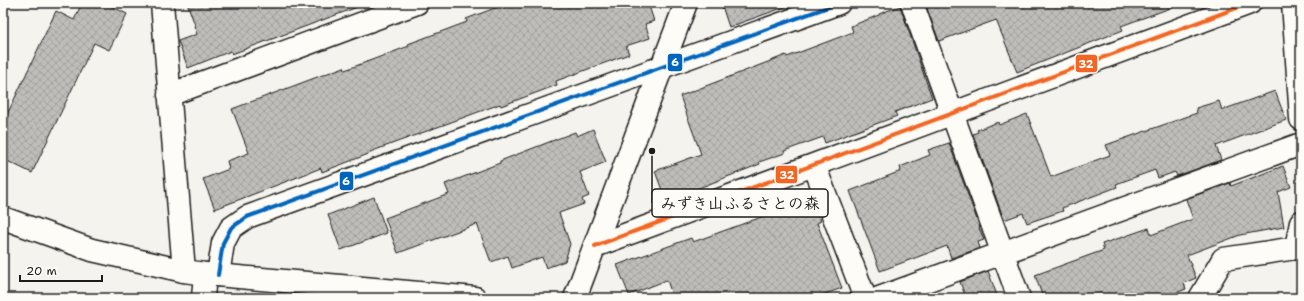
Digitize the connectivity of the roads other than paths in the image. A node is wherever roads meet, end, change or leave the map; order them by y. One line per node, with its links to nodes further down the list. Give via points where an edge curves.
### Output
1 (162, 3): 9 (street)
2 (417, 3): 9 (street)
3 (686, 3): 8 (street)
4 (839, 3): 8 (street)
5 (912, 3): 10 (street)
6 (1250, 3): 10 (street)
7 (1293, 3): 11 (street)
8 (662, 67): 16 (street); 20 (street, via 247,217 231,228)
9 (169, 95): 19 (street)
10 (952, 114): 13 (street); 18 (street)
11 (1301, 119)
12 (1301, 144): 18 (street)
13 (814, 164): 16 (street); 24 (street)
14 (3, 218): 19 (street, via 92,250)
15 (1301, 222): 17 (street)
16 (595, 246): 23 (street)
17 (1298, 249): 27 (street, via 1223,259)
18 (1002, 253): 25 (street); 26 (street)
19 (184, 271): 20 (street)
20 (212, 274): 21 (street); 22 (street)
21 (203, 298)
22 (476, 298)
23 (575, 298)
24 (865, 298)
25 (879, 298)
26 (1019, 298)
27 (1200, 298)

